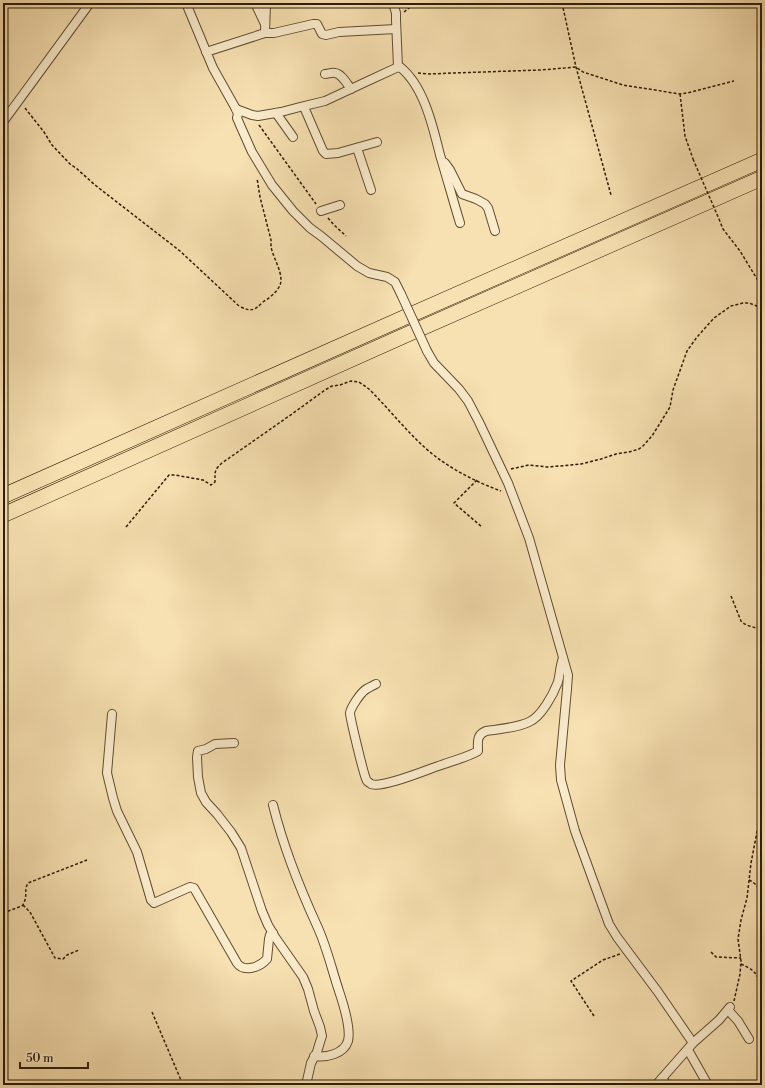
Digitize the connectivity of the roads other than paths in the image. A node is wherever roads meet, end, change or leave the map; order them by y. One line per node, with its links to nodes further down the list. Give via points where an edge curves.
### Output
1 (90, 3): 15 (street)
2 (186, 3): 8 (street)
3 (255, 3): 6 (street)
4 (266, 3): 6 (street)
5 (393, 3): 7 (street)
6 (265, 29): 7 (street, via 274,33 317,24 322,34 326,35 339,32); 8 (street)
7 (396, 30): 9 (street)
8 (206, 52): 13 (street)
9 (398, 67): 11 (street); 19 (street, via 406,72 419,92 429,114)
10 (325, 74): 11 (street, via 337,73)
11 (351, 89): 12 (street)
12 (304, 106): 14 (street); 18 (street, via 322,151 326,154 338,153)
13 (236, 109): 14 (street, via 258,116); 29 (street, bridge, via 244,136 278,193 310,228 361,269 374,275 391,278 395,282 434,364 468,401 512,495 534,555)
14 (276, 113): 16 (street)
15 (3, 122)
16 (293, 138)
17 (377, 142): 18 (street)
18 (357, 148): 22 (street)
19 (441, 158): 25 (street); 26 (street, via 462,194 480,201 488,208)
20 (762, 160): 27 (highway)
21 (762, 178): 28 (highway)
22 (371, 190)
23 (340, 205): 24 (street)
24 (321, 211)
25 (460, 223)
26 (495, 231)
27 (3, 496)
28 (3, 515)
29 (563, 657): 30 (street, via 558,682 547,703 530,722 486,731 479,737 478,751 383,785 374,785 365,777 350,714 361,694); 36 (street, via 568,675 568,689 560,765 561,780 575,831 609,924 658,992)
30 (376, 684)
31 (112, 714): 34 (street, via 107,773 120,819 138,852 151,900 154,903 190,886 194,888 242,968 252,968 267,960)
32 (234, 743): 34 (street, via 216,744 198,751 201,793 240,848)
33 (273, 805): 37 (street, via 290,862 318,927 332,968 348,1025 346,1046 328,1056)
34 (272, 933): 37 (street, via 301,974 308,989 322,1036)
35 (749, 1039): 36 (street, via 729,1009)
36 (690, 1047): 38 (street); 41 (street)
37 (314, 1056): 39 (street)
38 (665, 1082): 40 (street)
39 (306, 1085)
40 (656, 1085)
41 (708, 1085)

